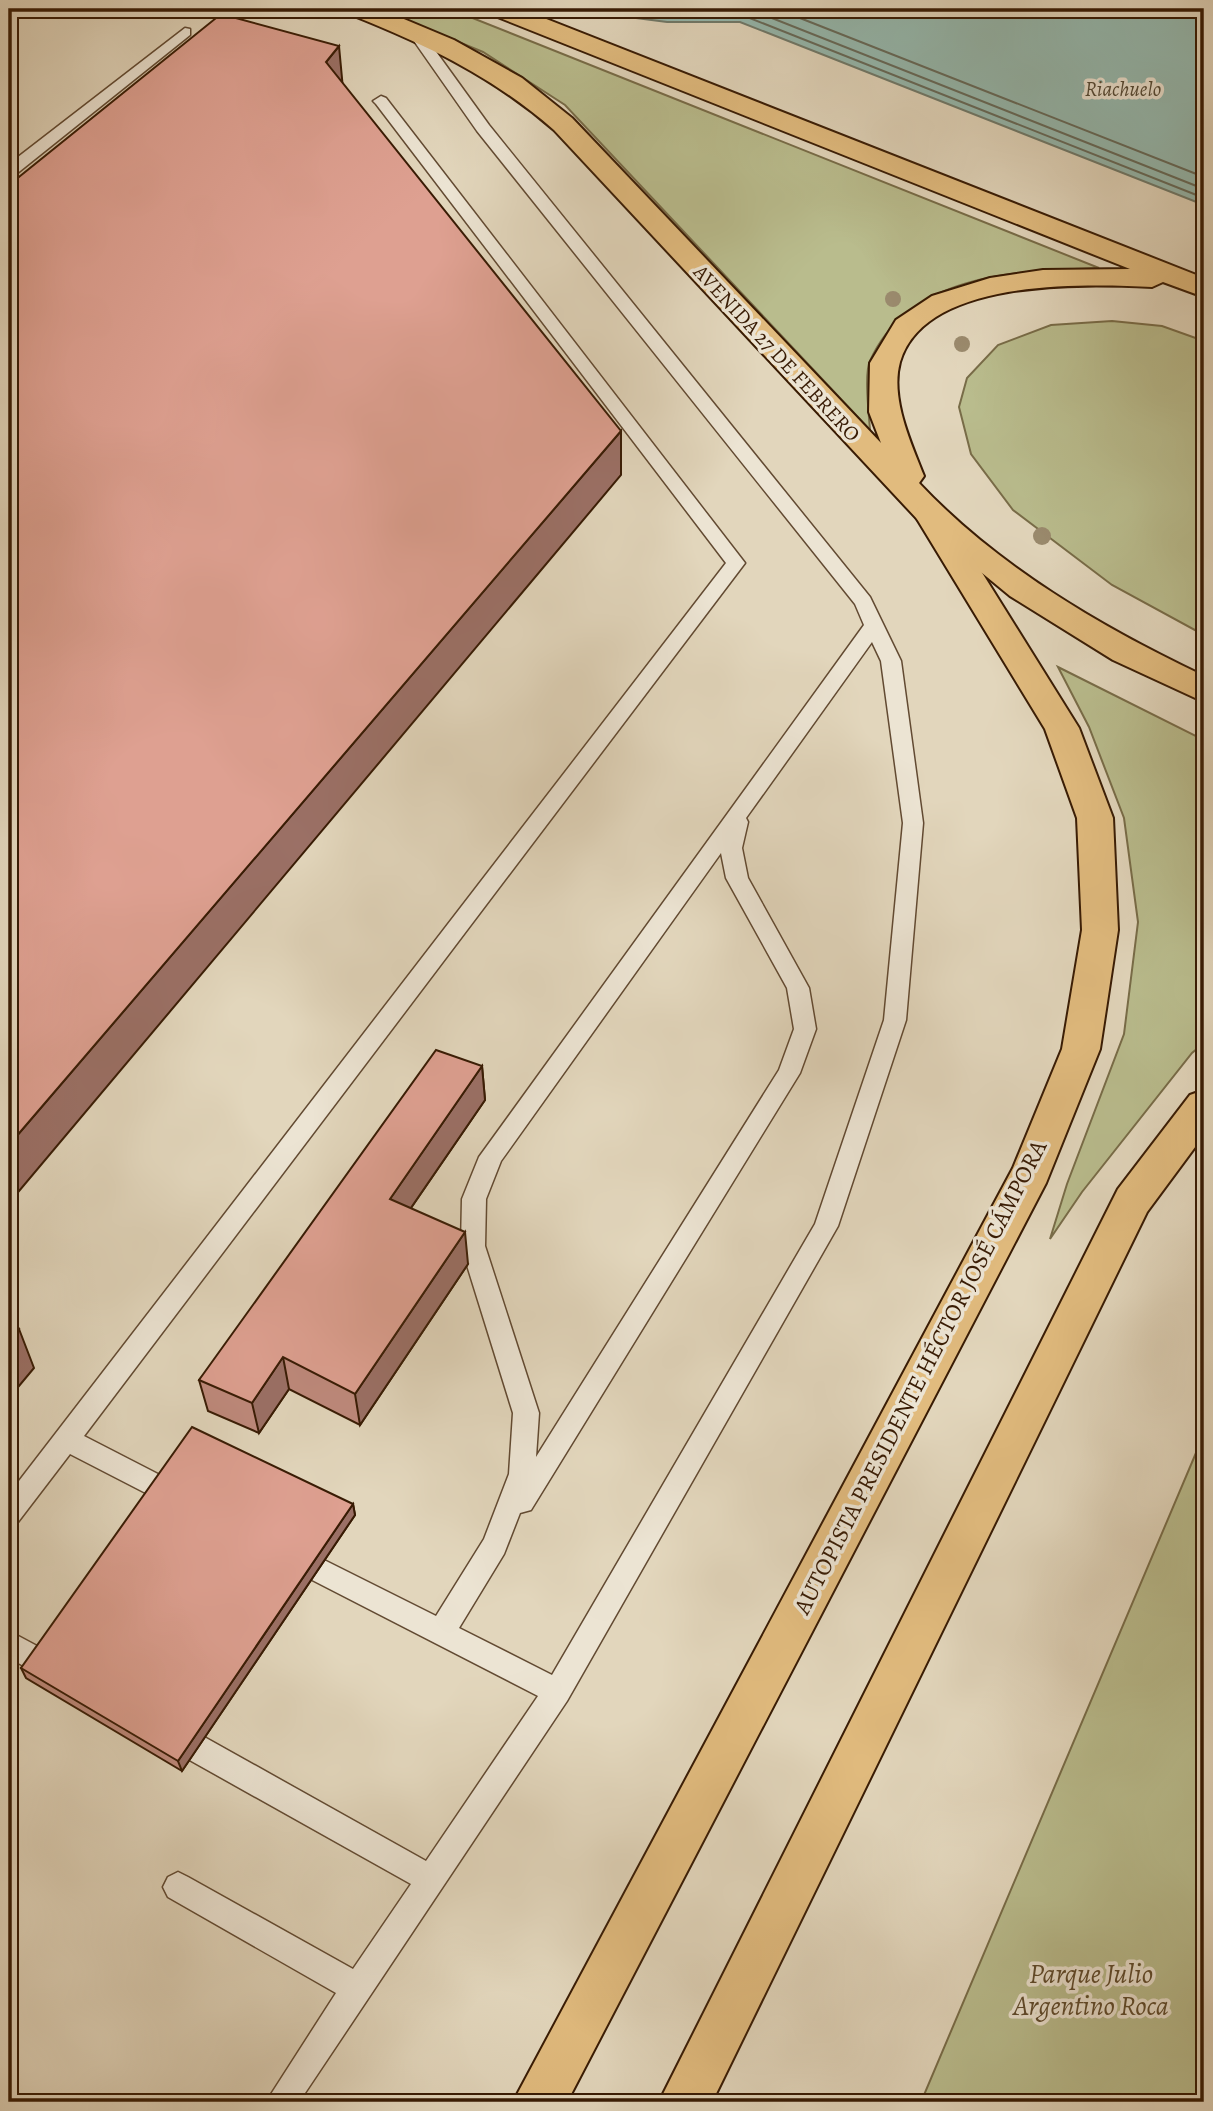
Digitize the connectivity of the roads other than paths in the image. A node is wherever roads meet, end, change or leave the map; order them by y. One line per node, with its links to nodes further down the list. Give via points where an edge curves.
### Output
1 (358, 9): 3 (main road, AVENIDA 27 DE FEBRERO)
2 (499, 9): 7 (main road)
3 (414, 31): 8 (main road, AVENIDA 27 DE FEBRERO, via 497,73 564,124); 9 (lane, via 483,128 863,602)
4 (185, 32): 6 (lane)
5 (381, 101): 13 (lane, via 736,563)
6 (9, 172)
7 (1193, 284): 8 (main road, via 1074,275 1012,281 949,300 906,326 884,363 882,404 891,441)
8 (930, 514): 10 (main road, AVENIDA 27 DE FEBRERO, via 1021,588 1125,652); 27 (main road, AUTOPISTA PRESIDENTE HÉCTOR JOSÉ CÁMPORA, via 1062,728 1095,818 1100,930 1081,1049 1032,1171)
9 (874, 625): 11 (lane); 21 (lane, via 891,661 913,823 895,1020 826,1226)
10 (1204, 690)
11 (742, 809): 17 (lane, via 491,1157 474,1199 473,1246 526,1413 522,1474); 17 (lane, via 731,848 737,878 798,988 805,1029 789,1073)
12 (1204, 1106): 28 (main road, via 1132,1202)
13 (66, 1439): 14 (lane); 15 (lane)
14 (199, 1508)
15 (9, 1514)
16 (272, 1545): 18 (lane)
17 (495, 1545): 18 (lane)
18 (441, 1632): 21 (lane)
19 (9, 1644): 20 (lane)
20 (81, 1685)
21 (557, 1692): 23 (lane)
22 (142, 1718): 23 (lane)
23 (432, 1880): 25 (lane)
24 (178, 1887): 25 (lane)
25 (358, 1989): 26 (lane)
26 (281, 2102)
27 (539, 2102)
28 (685, 2102)

